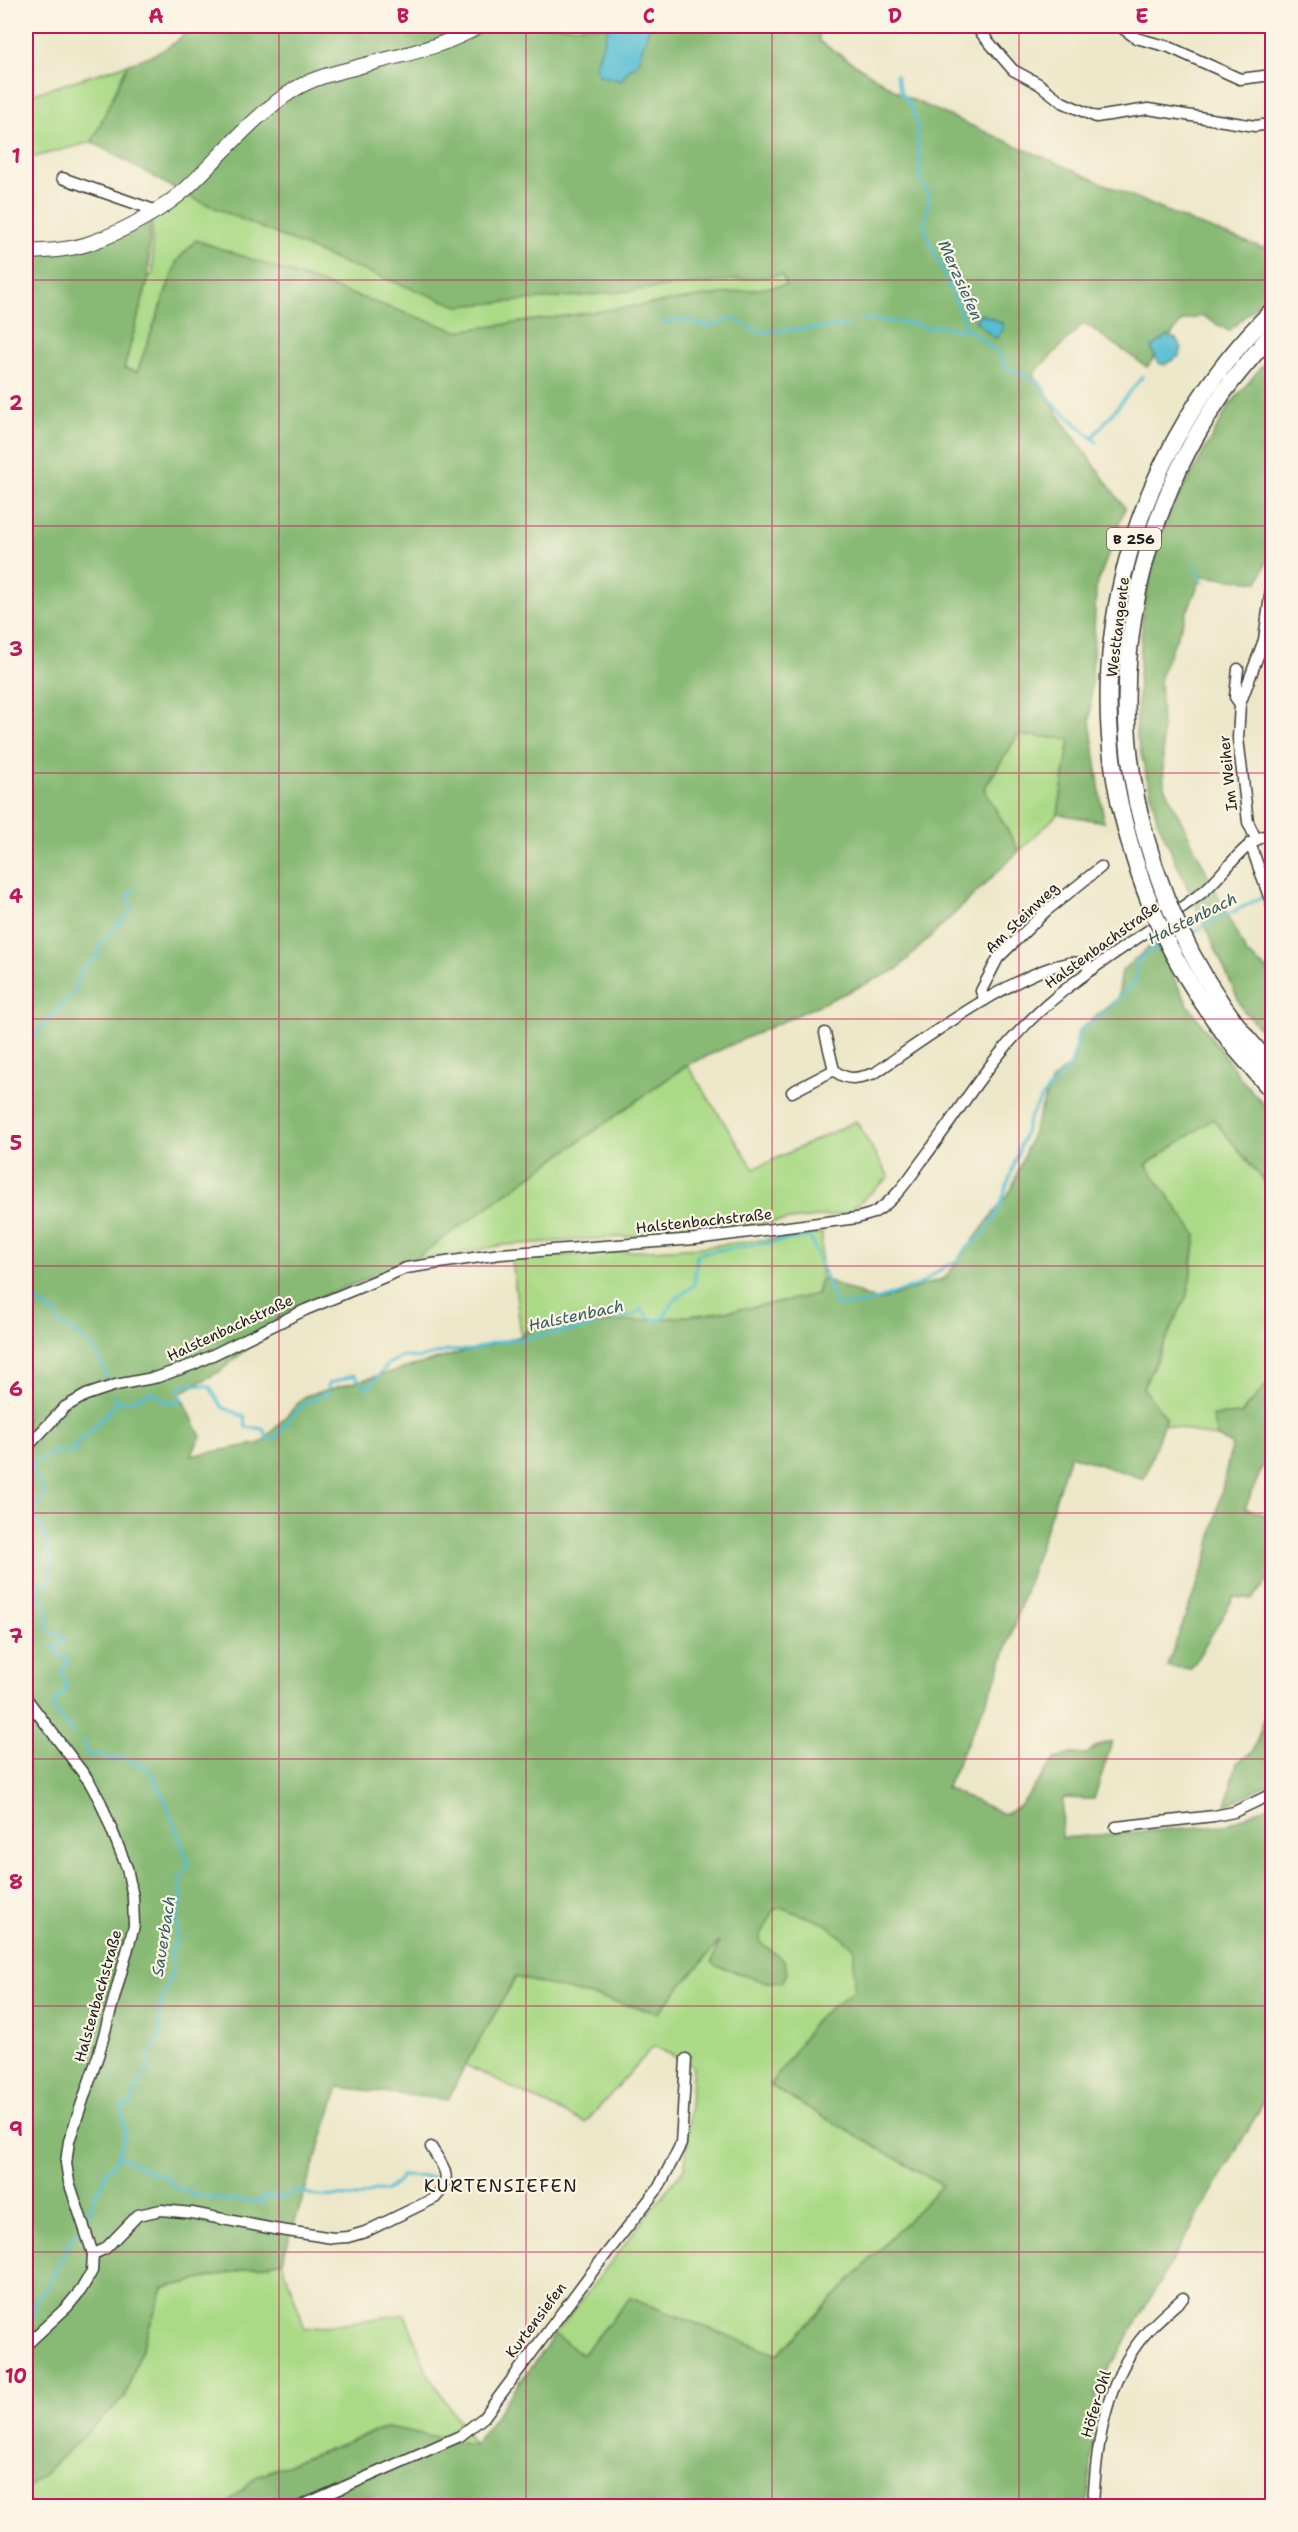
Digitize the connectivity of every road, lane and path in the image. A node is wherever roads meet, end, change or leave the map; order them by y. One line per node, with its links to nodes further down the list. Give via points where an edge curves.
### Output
1 (479, 26): 7 (main road, via 466,34 318,78 294,90 260,116 185,190)
2 (975, 26): 5 (street, via 1013,70 1062,102 1096,117 1148,109 1255,126)
3 (1119, 26): 4 (street, via 1136,38 1169,47 1240,79)
4 (1272, 75)
5 (1272, 124)
6 (62, 178): 7 (street)
7 (154, 210): 8 (main road, via 91,243)
8 (26, 252)
9 (1272, 311): 14 (highway, Westtangente / B 256, via 1230,357 1191,412 1159,473 1134,537 1118,603 1110,684 1113,764)
10 (1272, 333): 14 (highway, Westtangente / B 256, via 1224,392 1185,457 1158,520 1133,617 1126,668)
11 (1272, 582): 13 (street, Im Weiher, via 1264,640)
12 (1238, 669): 13 (street, Im Weiher, via 1235,697)
13 (1240, 704): 16 (street, Im Weiher, via 1239,748)
14 (1129, 804): 22 (highway, B 256, bridge, via 1142,885 1157,922 1196,995)
15 (1272, 834): 16 (street)
16 (1253, 841): 18 (street, Im Weiher); 19 (street, Halstenbachstraße, via 1204,890)
17 (1101, 867): 20 (street, Am Steinweg, via 1046,911 998,958 981,991)
18 (1272, 905)
19 (1093, 969): 20 (street, via 1085,963 1064,964 1032,974); 27 (street, Halstenbachstraße, via 1058,995 1016,1035 901,1188 874,1213 695,1239 500,1254 406,1268 305,1310 194,1364 86,1395 65,1407)
20 (985, 1000): 24 (street, via 875,1073 857,1079 842,1077)
21 (825, 1033): 24 (street)
22 (1242, 1044): 23 (highway, B 256); 25 (highway, B 256)
23 (1272, 1067)
24 (834, 1070): 26 (street)
25 (1272, 1091)
26 (792, 1092)
27 (26, 1448)
28 (26, 1698): 33 (street, Halstenbachstraße, via 89,1781 118,1840 133,1897 134,1926 99,2053 69,2140 66,2163)
29 (1272, 1794): 30 (street, via 1234,1812)
30 (1116, 1827)
31 (686, 2059): 36 (street, Kurtensiefen, via 681,2144 659,2187 484,2417 460,2436)
32 (431, 2147): 33 (street, via 443,2163 444,2189 435,2198 348,2238 161,2210 138,2215 105,2249)
33 (93, 2254): 35 (street, via 92,2271 81,2290)
34 (1183, 2298): 37 (street, Höfer-Ohl, via 1146,2333 1110,2396 1095,2458)
35 (26, 2345)
36 (301, 2506)
37 (1093, 2506)

